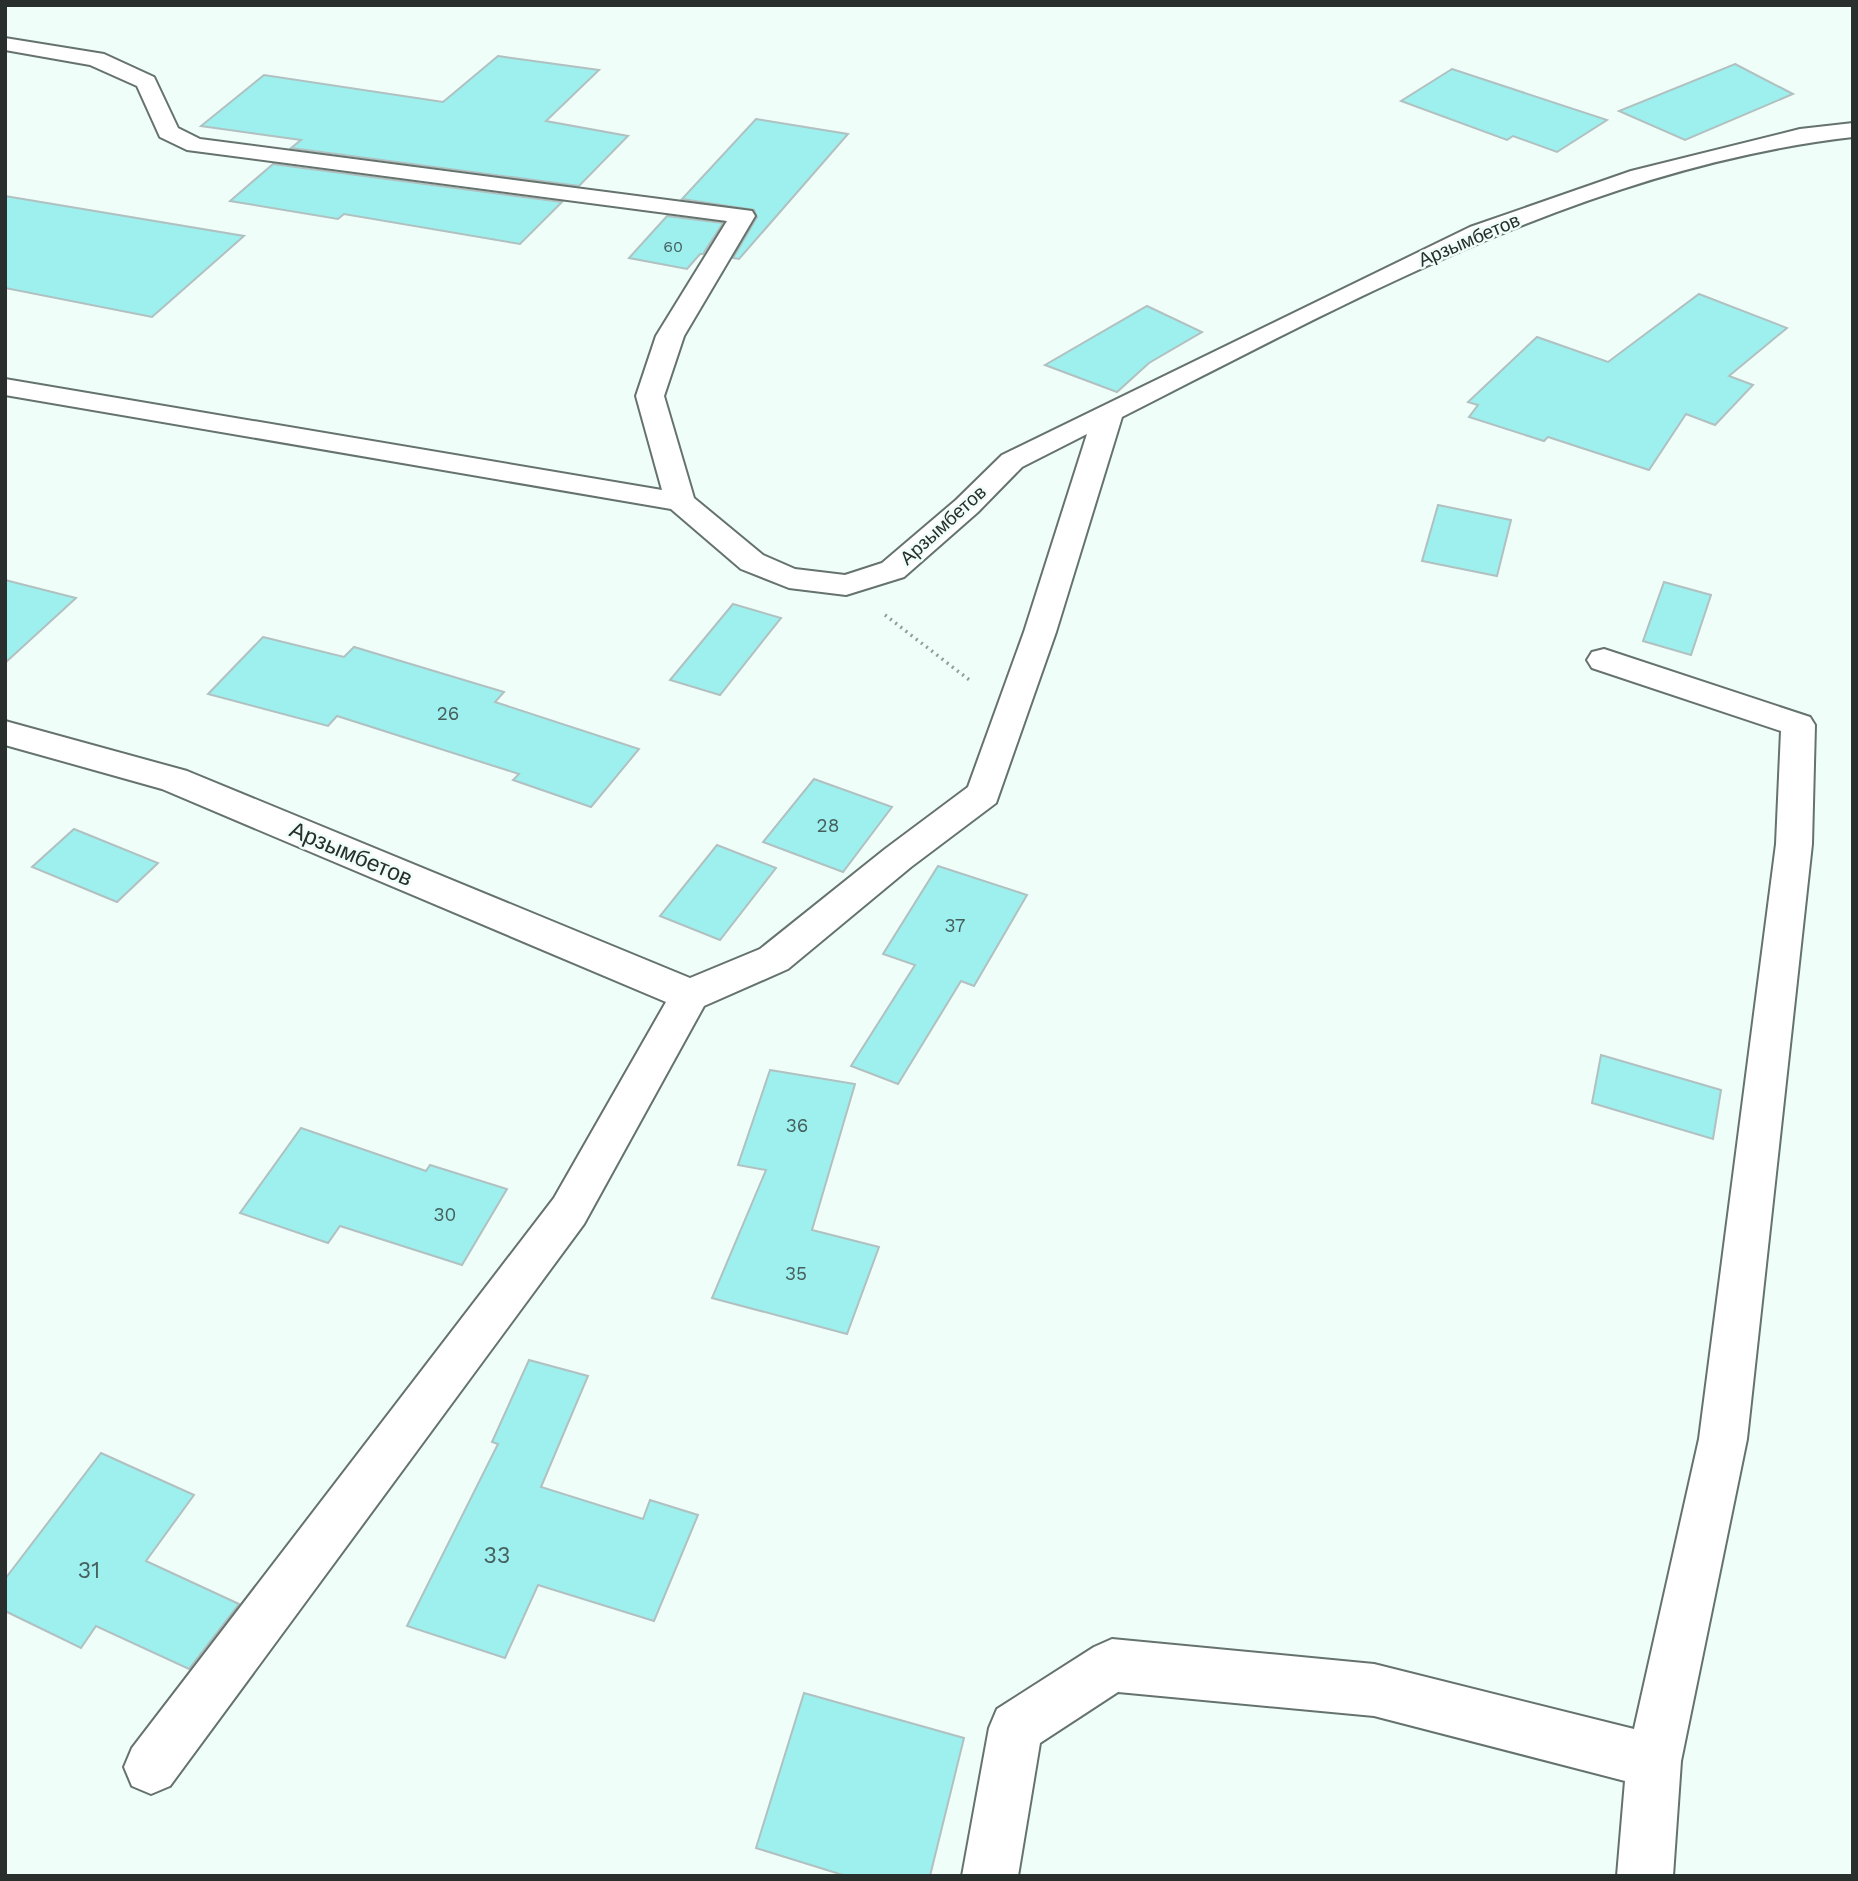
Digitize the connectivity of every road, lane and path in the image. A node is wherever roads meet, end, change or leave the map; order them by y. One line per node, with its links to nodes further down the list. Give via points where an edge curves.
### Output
1 (5, 44): 5 (street, via 96,59 146,82 168,132 195,145 743,216 670,336 650,396)
2 (1853, 131): 4 (street, Арзымбетов, via 1800,136 1639,176 1479,232)
3 (5, 387): 5 (street)
4 (1108, 415): 6 (street, Арзымбетов, via 1012,461 893,570); 8 (street)
5 (680, 502): 6 (street, Арзымбетов, via 752,562 789,578)
6 (846, 585): 8 (path)
7 (1604, 660): 11 (street, via 1798,725 1794,844 1723,1438)
8 (1012, 713): 10 (street, via 983,794 774,959)
9 (5, 733): 10 (street, Арзымбетов, via 174,780)
10 (690, 995): 12 (street, via 569,1212)
11 (1654, 1761): 13 (street, via 1374,1690 1112,1665 1016,1728); 14 (street)
12 (150, 1767)
13 (990, 1876)
14 (1645, 1876)

